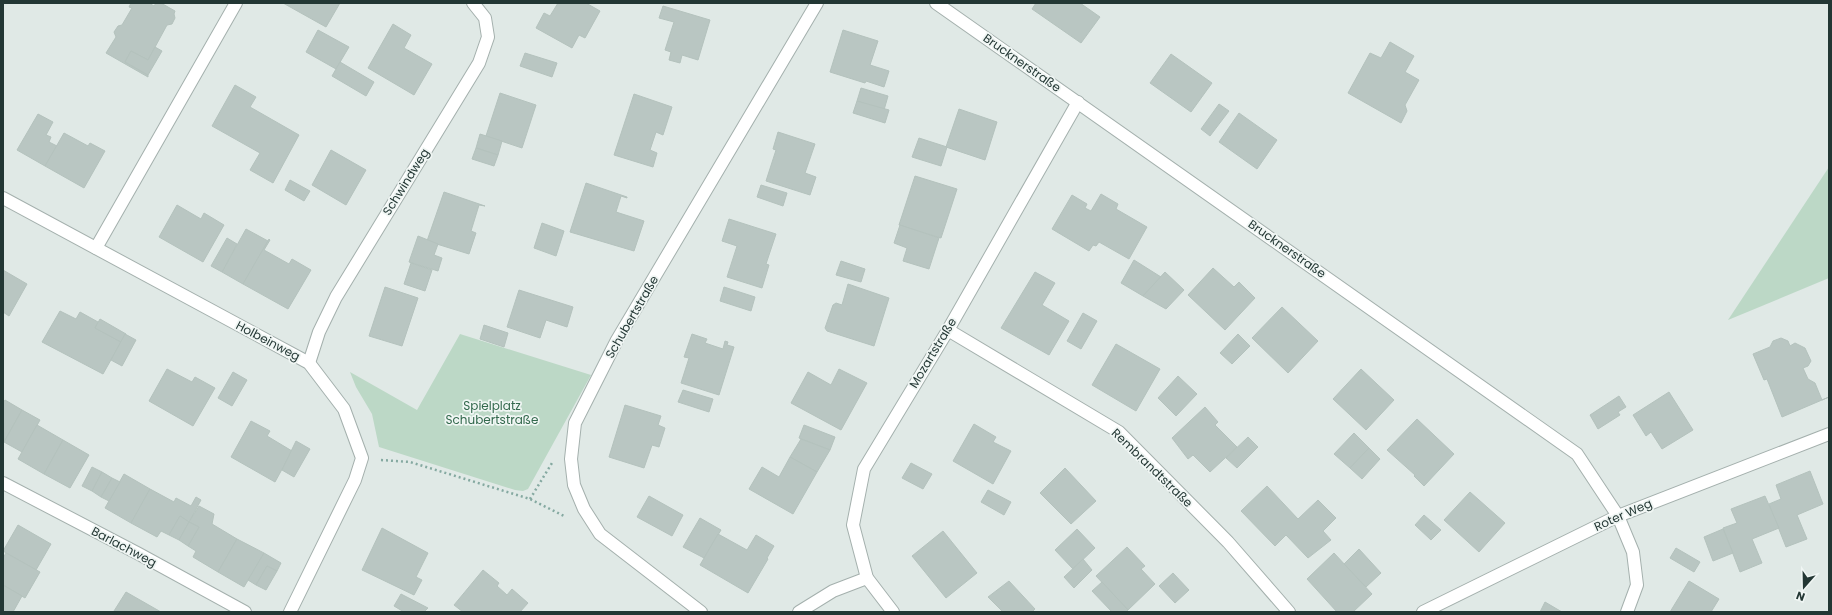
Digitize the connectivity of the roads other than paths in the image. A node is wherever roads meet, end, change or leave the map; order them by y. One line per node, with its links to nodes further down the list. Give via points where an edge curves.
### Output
1 (236, 3): 7 (street)
2 (473, 3): 9 (street, Schwindweg, via 485,18 488,37 480,62 336,297 319,332)
3 (817, 3): 16 (street, Schubertstraße, via 617,340 575,423 571,459 574,485 584,509 600,534)
4 (936, 3): 5 (street, Brucknerstraße)
5 (1078, 102): 8 (street, Mozartstraße); 12 (street, Brucknerstraße, via 1577,454)
6 (3, 198): 7 (street, Holbeinweg)
7 (96, 248): 9 (street, Holbeinweg)
8 (948, 330): 13 (street, Mozartstraße, via 864,469 853,525); 19 (street, Rembrandtstraße, via 1119,432 1228,542)
9 (309, 363): 15 (street, Holbeinweg, via 344,409 362,458 355,480)
10 (1829, 434): 12 (street, Roter Weg)
11 (3, 483): 14 (street, Barlachweg)
12 (1618, 516): 20 (street, Roter Weg); 21 (street, Brucknerstraße, via 1633,552 1637,585)
13 (866, 578): 17 (street, via 833,591); 18 (street, Mozartstraße)
14 (244, 612)
15 (290, 612)
16 (700, 612)
17 (799, 612)
18 (893, 612)
19 (1289, 612)
20 (1423, 612)
21 (1627, 612)

